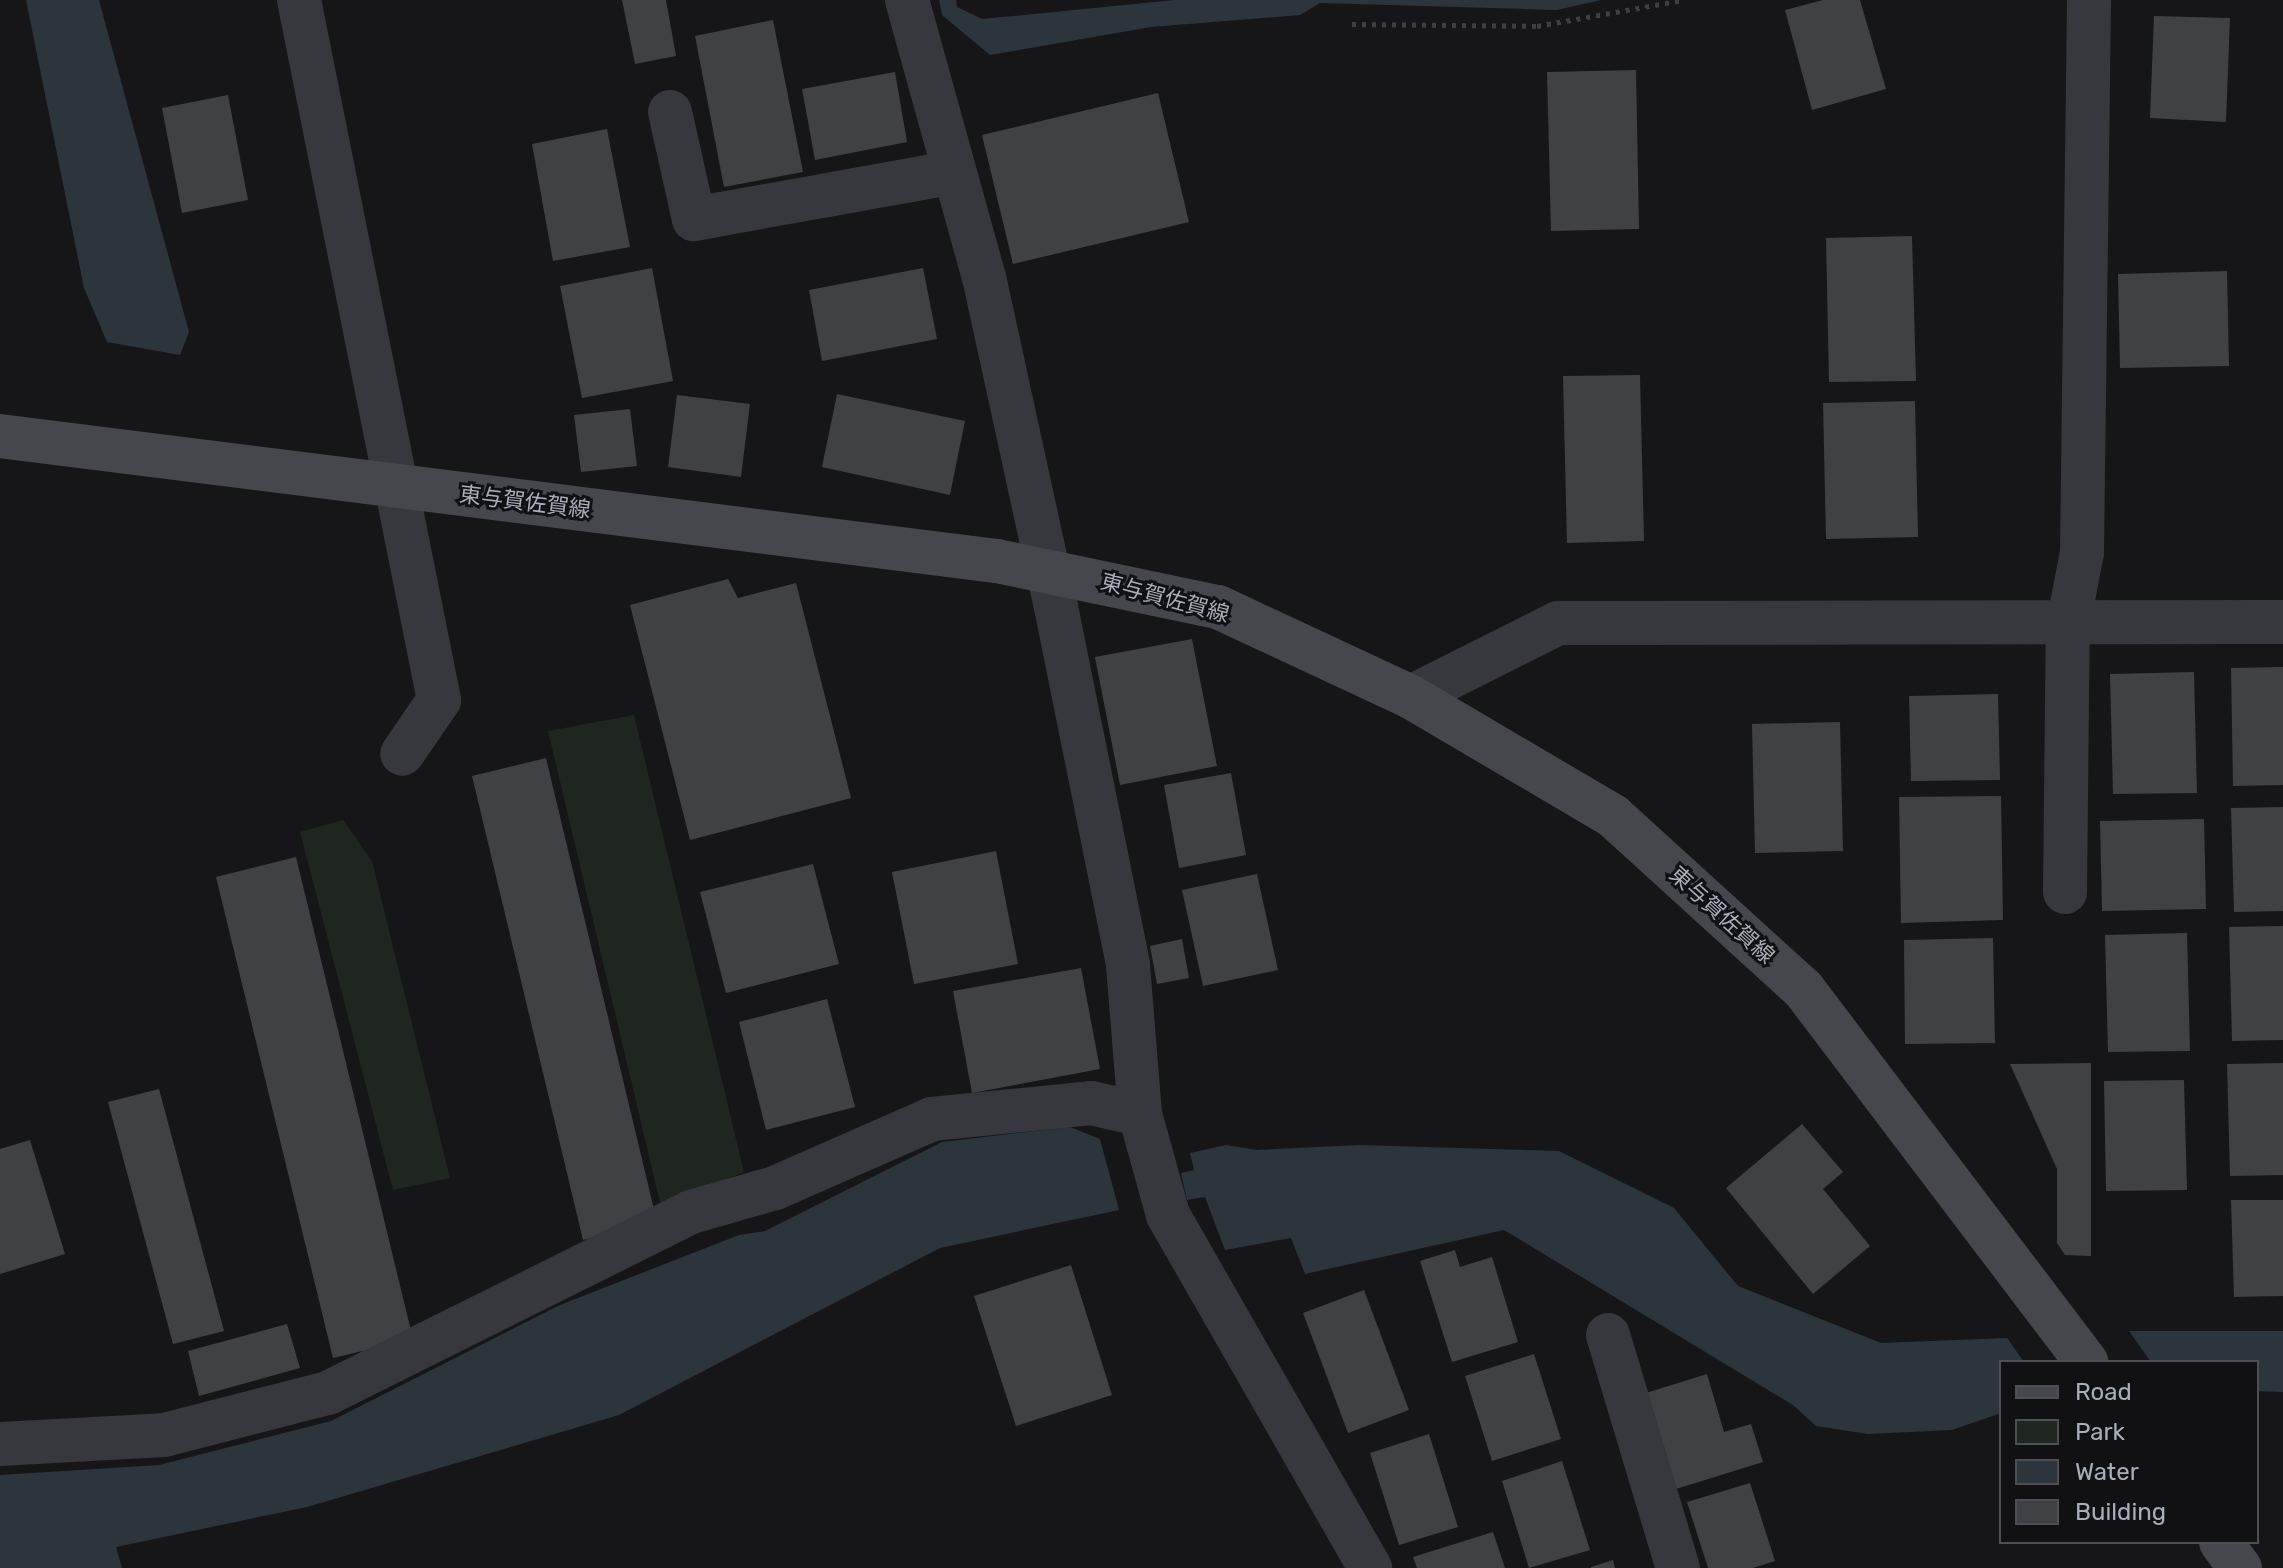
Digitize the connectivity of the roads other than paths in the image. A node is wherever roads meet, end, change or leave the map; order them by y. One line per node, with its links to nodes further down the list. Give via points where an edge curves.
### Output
1 (299, 0): 7 (street)
2 (907, 0): 5 (street)
3 (2089, 0): 10 (street, via 2082,552)
4 (670, 112): 5 (street, via 694,219)
5 (954, 172): 8 (street, via 984,277)
6 (0, 436): 7 (main road, 東与賀佐賀線)
7 (395, 485): 8 (main road, 東与賀佐賀線); 12 (street, via 439,700)
8 (1047, 568): 11 (main road, 東与賀佐賀線, via 1218,607); 14 (street, via 1128,965)
9 (2283, 622): 10 (street)
10 (2068, 625): 11 (street, via 1558,623); 13 (street)
11 (1411, 697): 16 (main road, 東与賀佐賀線, via 1613,816 1804,990)
12 (402, 754)
13 (2065, 892)
14 (1140, 1114): 17 (street, via 1091,1103 932,1119 775,1188 691,1212 328,1393 164,1435); 19 (street, via 1168,1215)
15 (1608, 1335): 20 (street)
16 (2084, 1360)
17 (0, 1444)
18 (2222, 1544): 21 (main road)
19 (1370, 1568)
20 (1678, 1568)
21 (2240, 1568)

